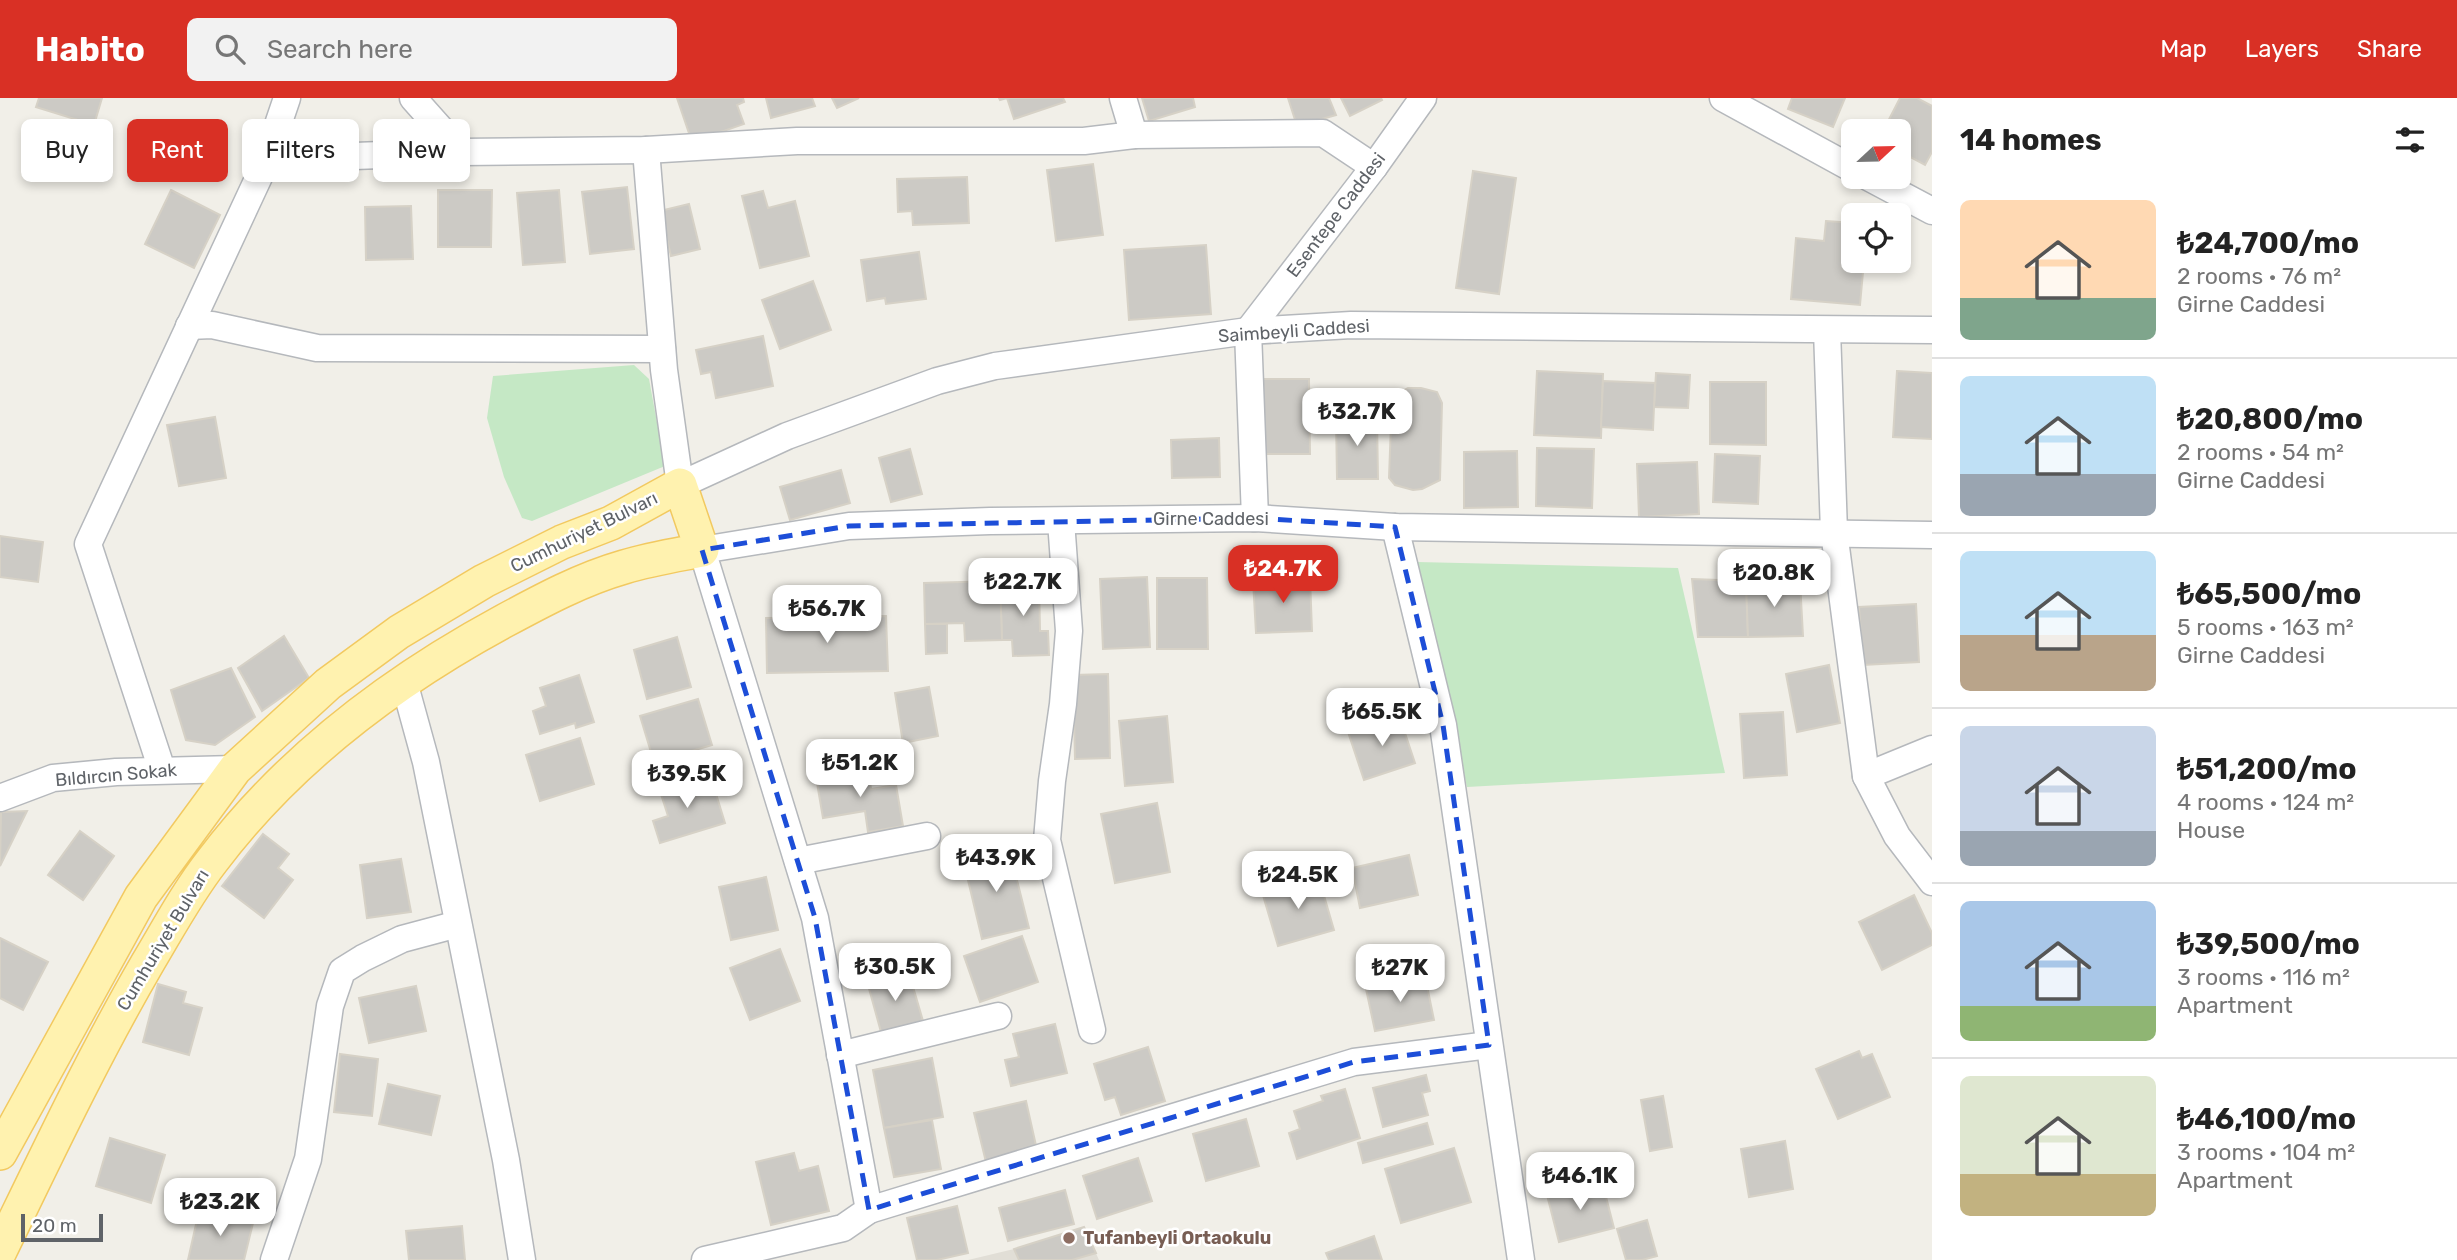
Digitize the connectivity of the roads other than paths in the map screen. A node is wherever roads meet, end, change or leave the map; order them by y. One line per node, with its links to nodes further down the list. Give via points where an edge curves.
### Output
1 (287, 98): 6 (street)
2 (413, 98): 7 (street)
3 (1122, 98): 8 (street)
4 (1423, 98): 12 (street, Esentepe Caddesi)
5 (1723, 98): 11 (street)
6 (280, 119)
7 (432, 119)
8 (1134, 135): 9 (street, via 1084,141 797,141); 12 (street, via 1324,133)
9 (646, 150): 10 (street); 20 (street)
10 (470, 152)
11 (1841, 162)
12 (1374, 167): 19 (street, Esentepe Caddesi)
13 (256, 182): 16 (street)
14 (1891, 189): 15 (street)
15 (1932, 211)
16 (189, 326): 20 (street, via 212,326 317,348); 31 (street, via 88,544)
17 (1827, 330): 18 (street, Saimbeyli Caddesi); 19 (street, Saimbeyli Caddesi, via 1352,325); 25 (street)
18 (1932, 330)
19 (1248, 331): 21 (street, Saimbeyli Caddesi, via 995,366 937,381 787,436); 22 (street)
20 (663, 349): 21 (street)
21 (680, 485): 27 (main road, Cumhuriyet Bulvarı); 30 (main road, Cumhuriyet Bulvarı, via 611,523 494,576 399,632 328,684)
22 (1255, 518): 23 (street, Girne Caddesi); 24 (street, Girne Caddesi)
23 (1061, 521): 27 (street, Girne Caddesi, via 849,526); 40 (street, via 1069,631 1047,840)
24 (1395, 527): 25 (street, Girne Caddesi); 41 (street, via 1443,725)
25 (1834, 532): 26 (street, Girne Caddesi); 32 (street)
26 (1932, 535)
27 (702, 550): 28 (main road, Cumhuriyet Bulvarı, via 625,566 545,598); 36 (street)
28 (404, 682): 33 (main road, Cumhuriyet Bulvarı); 38 (street, via 426,762)
29 (1932, 750): 32 (street)
30 (235, 769): 31 (street, Bıldırcın Sokak); 33 (main road); 43 (main road, Cumhuriyet Bulvarı, via 141,897)
31 (162, 770): 34 (street, Bıldırcın Sokak, via 53,778)
32 (1866, 776): 37 (street, via 1897,836)
33 (275, 786): 45 (main road, Cumhuriyet Bulvarı, via 246,817 183,903 113,1022)
34 (0, 798)
35 (927, 836): 36 (street)
36 (798, 861): 42 (street, via 815,918)
37 (1932, 882)
38 (458, 924): 46 (street, via 402,939 342,971 330,1006 308,1158); 47 (street)
39 (998, 1016): 42 (street)
40 (1092, 1030)
41 (1489, 1045): 44 (street, via 1354,1062); 49 (street)
42 (840, 1055): 44 (street)
43 (0, 1153)
44 (869, 1210): 48 (street, via 843,1228)
45 (0, 1251)
46 (274, 1260)
47 (522, 1260)
48 (705, 1260)
49 (1521, 1260)

